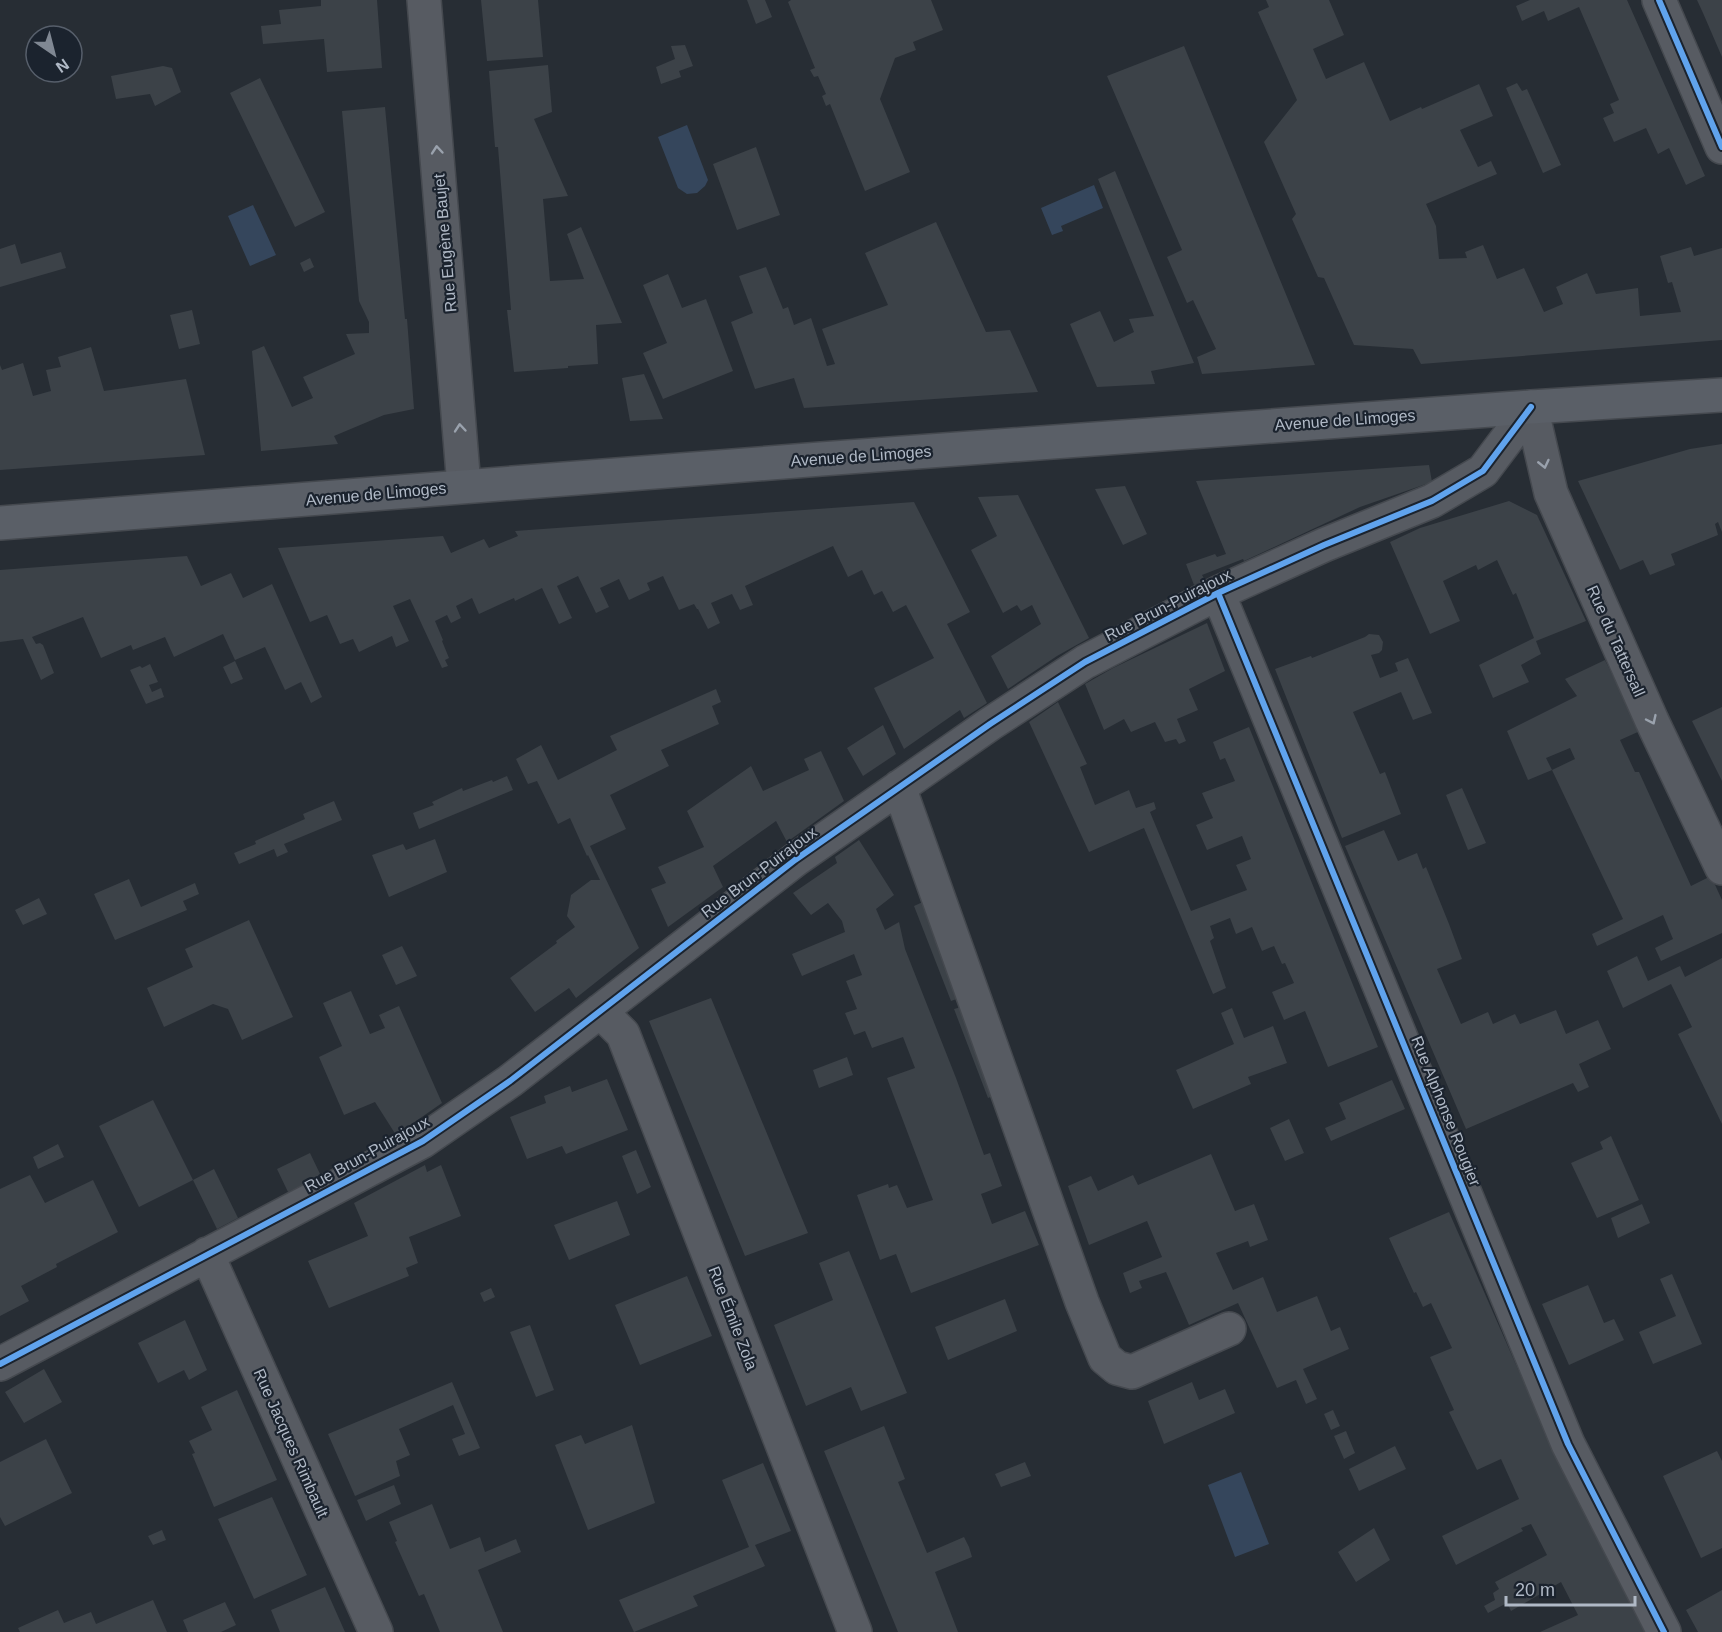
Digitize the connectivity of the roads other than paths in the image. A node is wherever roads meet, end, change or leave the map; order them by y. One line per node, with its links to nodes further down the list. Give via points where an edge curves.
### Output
1 (424, 0): 6 (street, Rue Eugène Baujet, one-way to 1)
2 (1659, 0): 3 (street)
3 (1722, 147)
4 (1722, 395): 5 (main road, Avenue de Limoges)
5 (1531, 406): 6 (main road, Avenue de Limoges); 8 (street, Rue Brun-Puirajoux, via 1483,471 1432,501); 10 (street, Rue du Tattersall, one-way to 10, via 1551,493)
6 (464, 486): 7 (main road, Avenue de Limoges)
7 (0, 523)
8 (1218, 593): 9 (street, Rue Brun-Puirajoux, via 1085,662); 17 (street, Rue Alphonse Rougier, via 1568,1444)
9 (899, 787): 11 (street, Rue Brun-Puirajoux, via 795,860); 13 (street, via 1105,1358 1117,1368 1132,1372)
10 (1722, 867)
11 (600, 1011): 12 (street, Rue Brun-Puirajoux, via 510,1081 423,1141); 16 (street, Rue Émile Zola, via 623,1034)
12 (207, 1254): 14 (street, Rue Brun-Puirajoux); 15 (street, Rue Jacques Rimbault)
13 (1229, 1329)
14 (0, 1364)
15 (376, 1632)
16 (855, 1632)
17 (1664, 1632)

